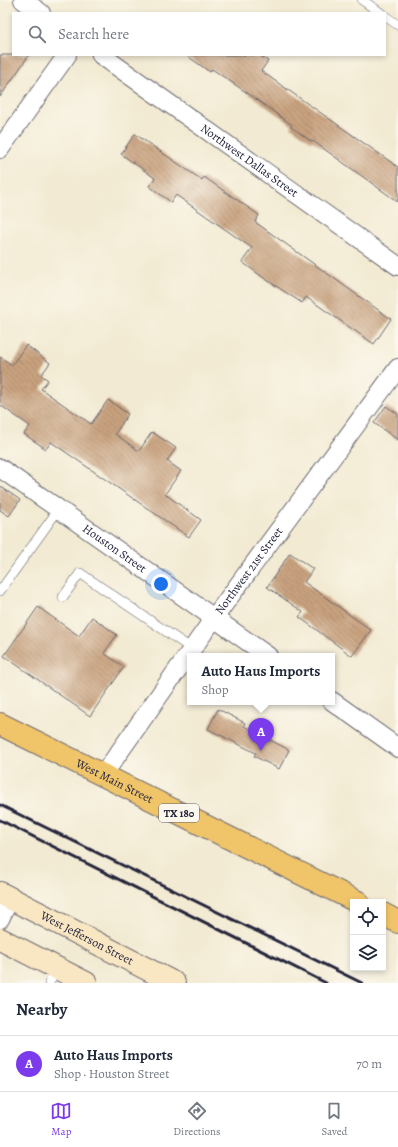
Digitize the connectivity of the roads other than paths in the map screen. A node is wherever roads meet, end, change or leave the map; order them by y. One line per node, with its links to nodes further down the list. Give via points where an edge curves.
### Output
1 (23, 0): 3 (street)
2 (362, 0): 4 (lane)
3 (41, 12)
4 (380, 12)
5 (386, 17): 6 (lane)
6 (398, 25)
7 (66, 56): 9 (street)
8 (102, 56): 10 (street, Northwest Dallas Street)
9 (0, 149)
10 (398, 266)
11 (398, 368): 16 (street, Northwest 21st Street)
12 (0, 468): 13 (street, Houston Street)
13 (58, 510): 14 (lane); 16 (street, Houston Street)
14 (0, 591)
15 (63, 597): 17 (lane, via 80,573)
16 (214, 618): 17 (street, Northwest 21st Street); 19 (street, Houston Street)
17 (192, 649): 18 (street, Northwest 21st Street)
18 (189, 653)
19 (264, 653)
20 (187, 656): 24 (street, Northwest 21st Street)
21 (335, 703): 23 (street)
22 (0, 724): 24 (main road, West Main Street / TX 180)
23 (398, 748)
24 (103, 775): 26 (main road, West Main Street / TX 180)
25 (5, 895): 28 (street); 33 (main road, West Jefferson Street)
26 (352, 899)
27 (386, 916): 29 (main road)
28 (0, 919)
29 (398, 922)
30 (0, 938): 31 (main road)
31 (53, 976): 32 (main road)
32 (86, 983)
33 (174, 983)

